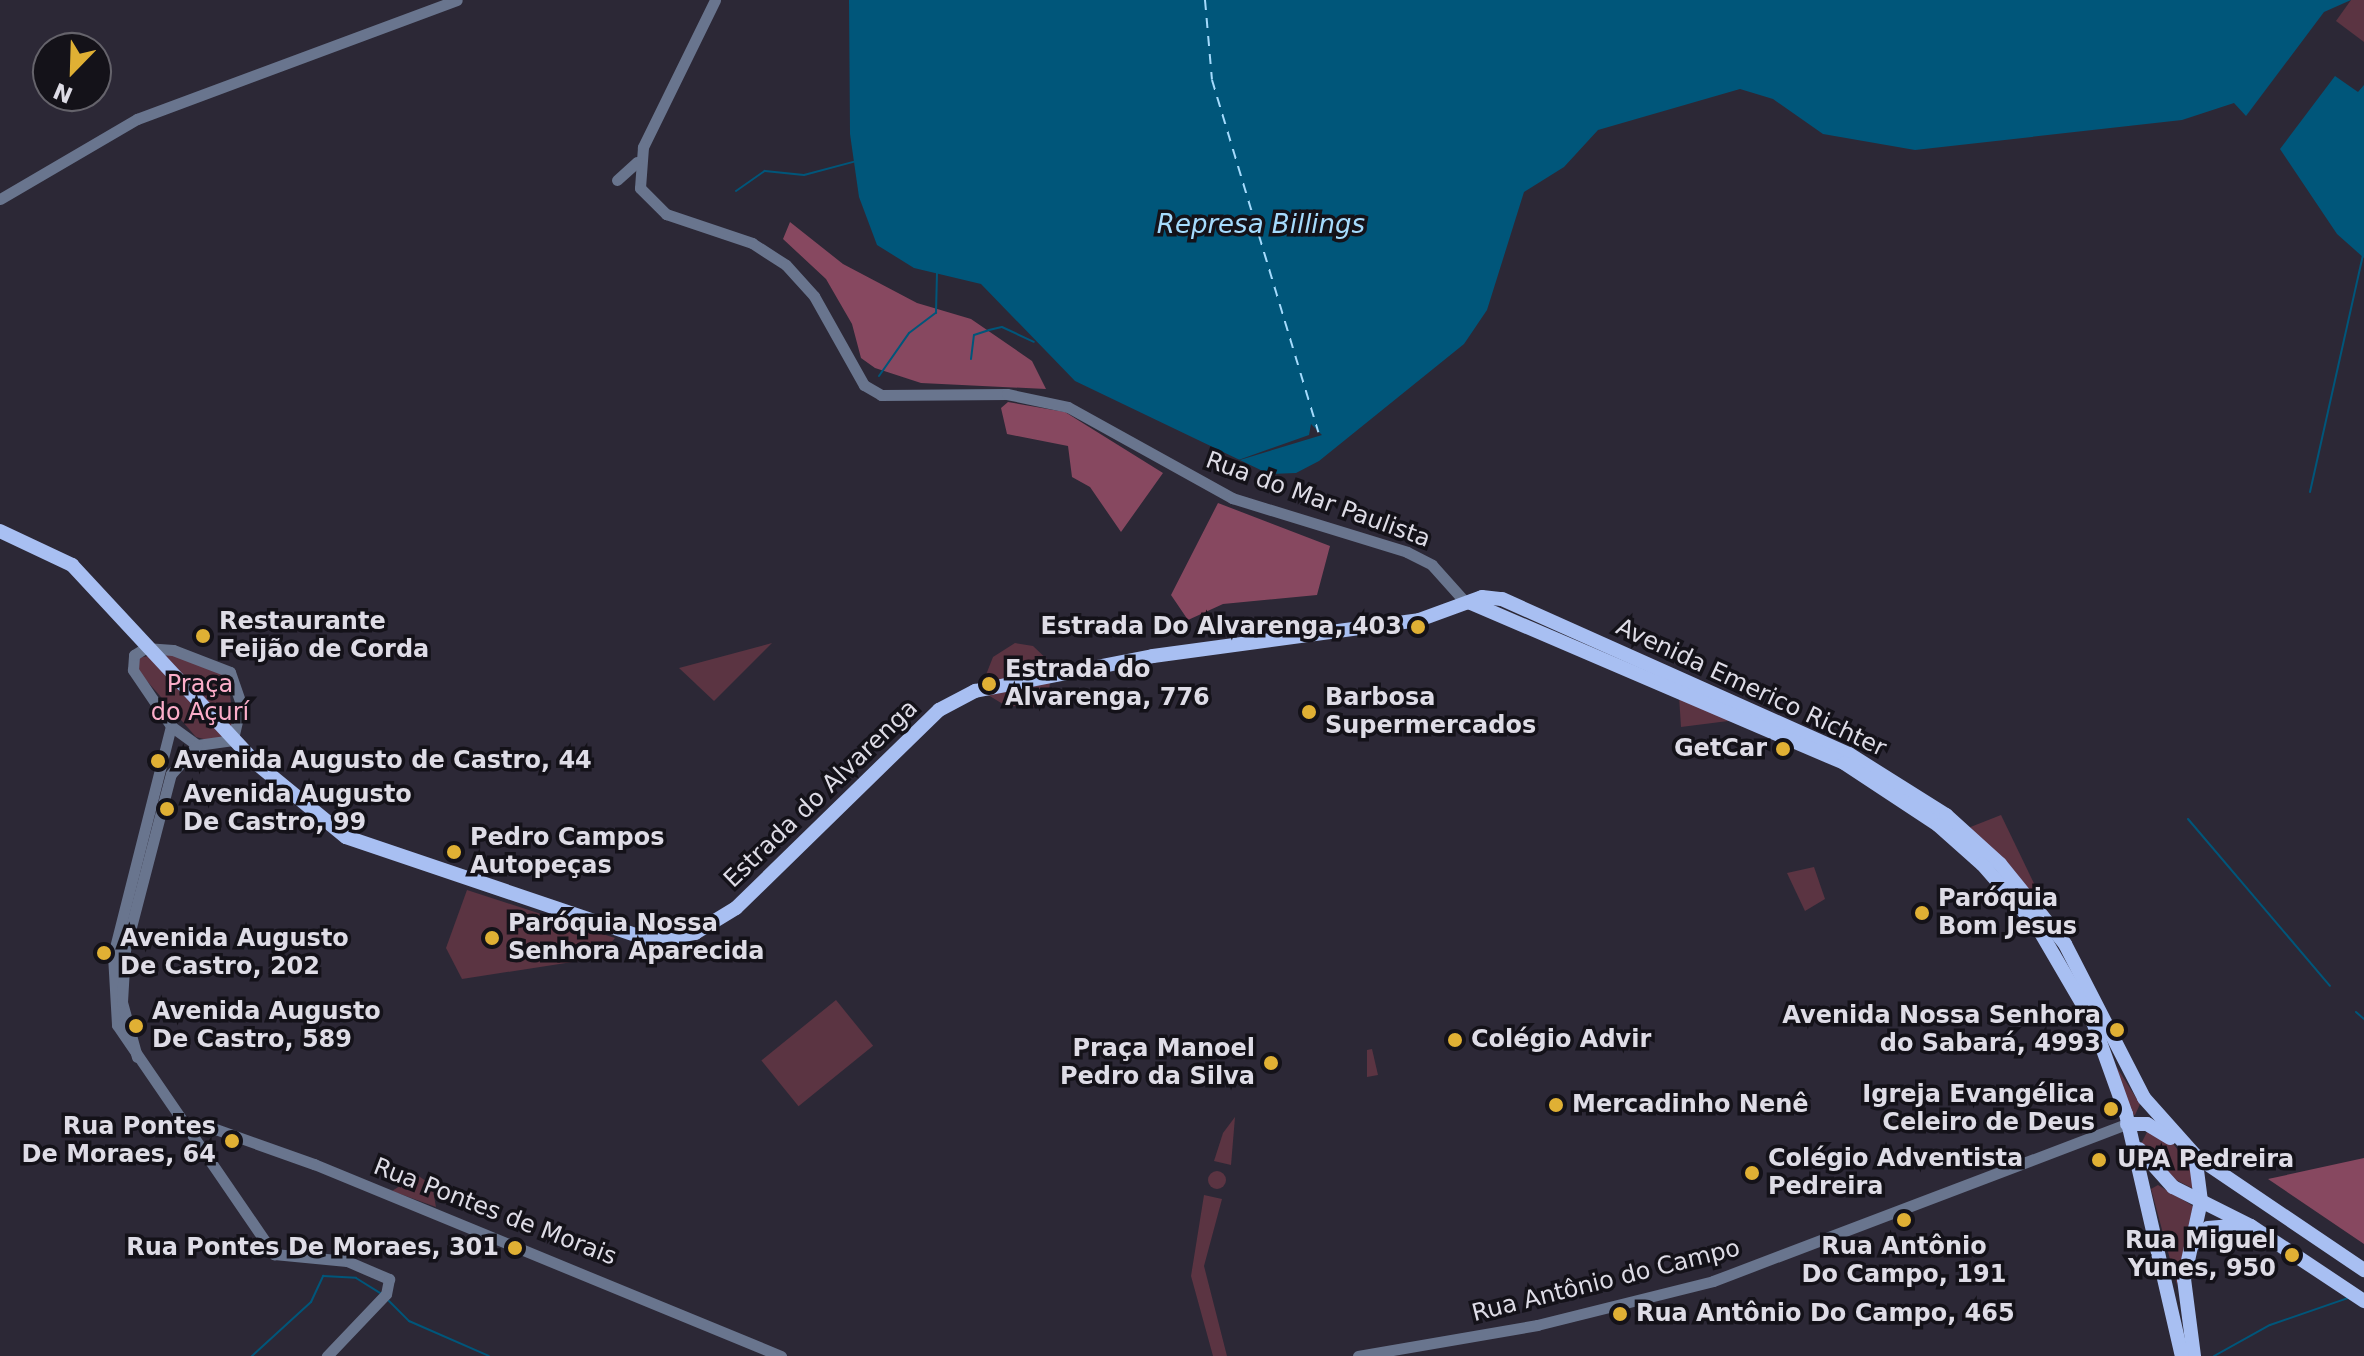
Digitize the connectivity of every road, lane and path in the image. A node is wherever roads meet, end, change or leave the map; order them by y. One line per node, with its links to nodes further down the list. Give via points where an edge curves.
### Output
1 (457, 0): 5 (street, via 137,119)
2 (715, 0): 3 (street)
3 (637, 162): 4 (street); 7 (street, Rua do Mar Paulista, via 640,188 666,214 752,243 786,265 814,296 856,379 873,391 1007,394 1068,407 1232,498 1407,552)
4 (617, 180)
5 (0, 199)
6 (0, 531): 8 (main road, Estrada do Alvarenga, via 62,556)
7 (1478, 602): 10 (main road, Estrada do Alvarenga, via 1419,620 1153,656 975,691 939,710 736,908 706,929 658,941 356,842 303,806); 13 (main road, Avenida Emerico Richter, via 1844,763 1938,825 2038,928 2093,1022); 15 (main road, Avenida Emerico Richter, via 1818,738 1946,815 2000,864 2065,944 2144,1098)
8 (145, 648): 9 (street, via 134,655 133,670); 10 (main road, Estrada do Alvarenga); 10 (street, via 181,653 233,675 241,713)
9 (171, 726): 11 (street); 12 (street)
10 (233, 740): 11 (street)
11 (197, 745): 12 (street)
12 (166, 772): 14 (street, via 122,970 137,1058)
13 (2127, 1124): 15 (main road, via 2155,1126); 16 (main road, via 2158,1176); 23 (street, Rua Antônio do Campo, via 1713,1281 1537,1325); 24 (main road)
14 (188, 1129): 21 (street, via 274,1254 359,1264 384,1274 390,1289); 22 (street, Rua Pontes de Morais, via 207,1126 299,1158)
15 (2195, 1155): 16 (main road); 19 (main road)
16 (2201, 1201): 17 (main road); 18 (main road)
17 (2251, 1226): 18 (main road, via 2208,1228); 20 (main road)
18 (2187, 1252): 25 (main road)
19 (2364, 1270)
20 (2364, 1301)
21 (327, 1356)
22 (781, 1356)
23 (1358, 1356)
24 (2182, 1356)
25 (2194, 1356)

